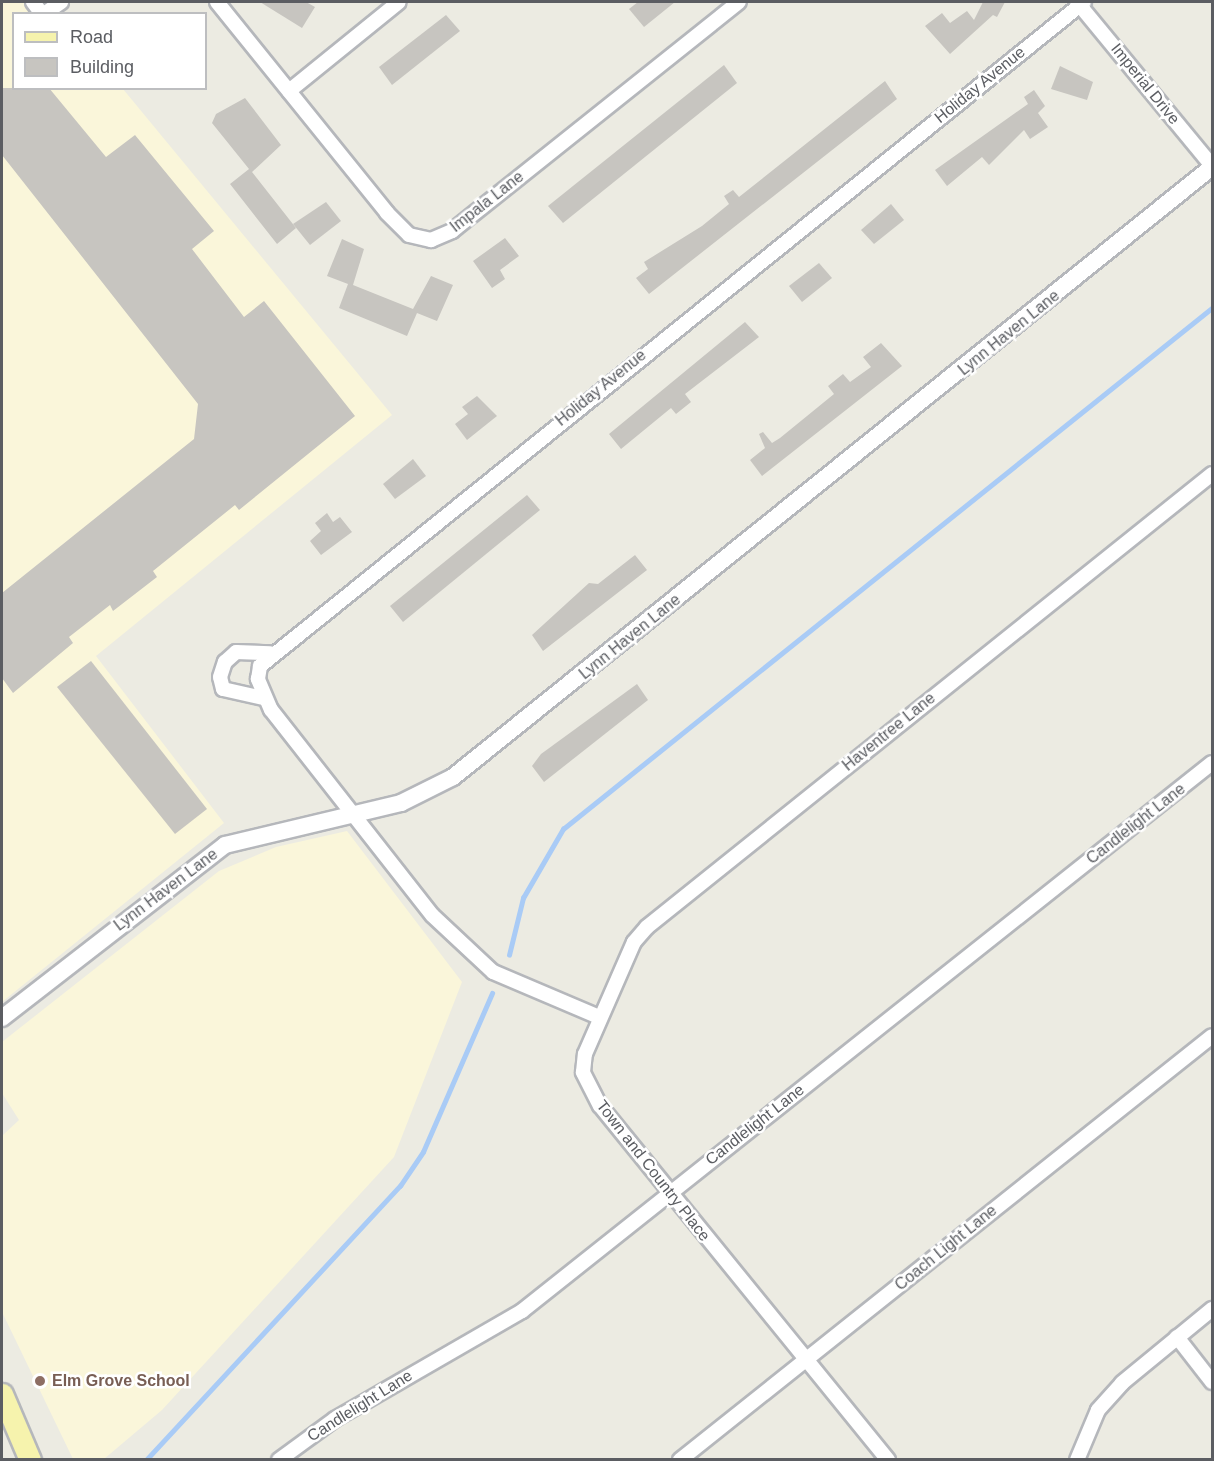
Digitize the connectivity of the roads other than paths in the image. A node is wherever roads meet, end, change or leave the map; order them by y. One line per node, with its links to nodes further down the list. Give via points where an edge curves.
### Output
1 (61, 2): 6 (street)
2 (217, 2): 7 (street, Impala Lane)
3 (399, 2): 7 (street)
4 (740, 2): 7 (street, Impala Lane, via 452,231 431,240 409,235 387,213)
5 (1080, 3): 8 (street, Imperial Drive); 10 (street, Holiday Avenue)
6 (46, 12)
7 (289, 91)
8 (1212, 166): 13 (street, Lynn Haven Lane, via 453,777 401,803)
9 (1212, 474): 14 (street, Haventree Lane, via 647,927)
10 (270, 653): 11 (street, Holiday Avenue, via 258,679); 11 (street, via 236,652 225,662 220,677 224,688)
11 (263, 698): 13 (street)
12 (1212, 763): 17 (street, Candlelight Lane)
13 (354, 812): 14 (street, via 432,915 493,972); 15 (street, Lynn Haven Lane, via 225,845)
14 (599, 1017): 17 (street, Town and Country Place, via 583,1072 600,1106)
15 (2, 1018)
16 (1212, 1036): 20 (street, Coach Light Lane)
17 (667, 1193): 20 (street, Town and Country Place); 25 (street, Candlelight Lane, via 522,1311 335,1419)
18 (1212, 1310): 19 (street)
19 (1177, 1337): 21 (street); 27 (street, via 1098,1410)
20 (806, 1359): 23 (street, Town and Country Place); 26 (street, Coach Light Lane)
21 (1212, 1382)
22 (2, 1394): 24 (main road)
23 (882, 1458)
24 (30, 1460)
25 (279, 1460)
26 (680, 1460)
27 (1077, 1460)

